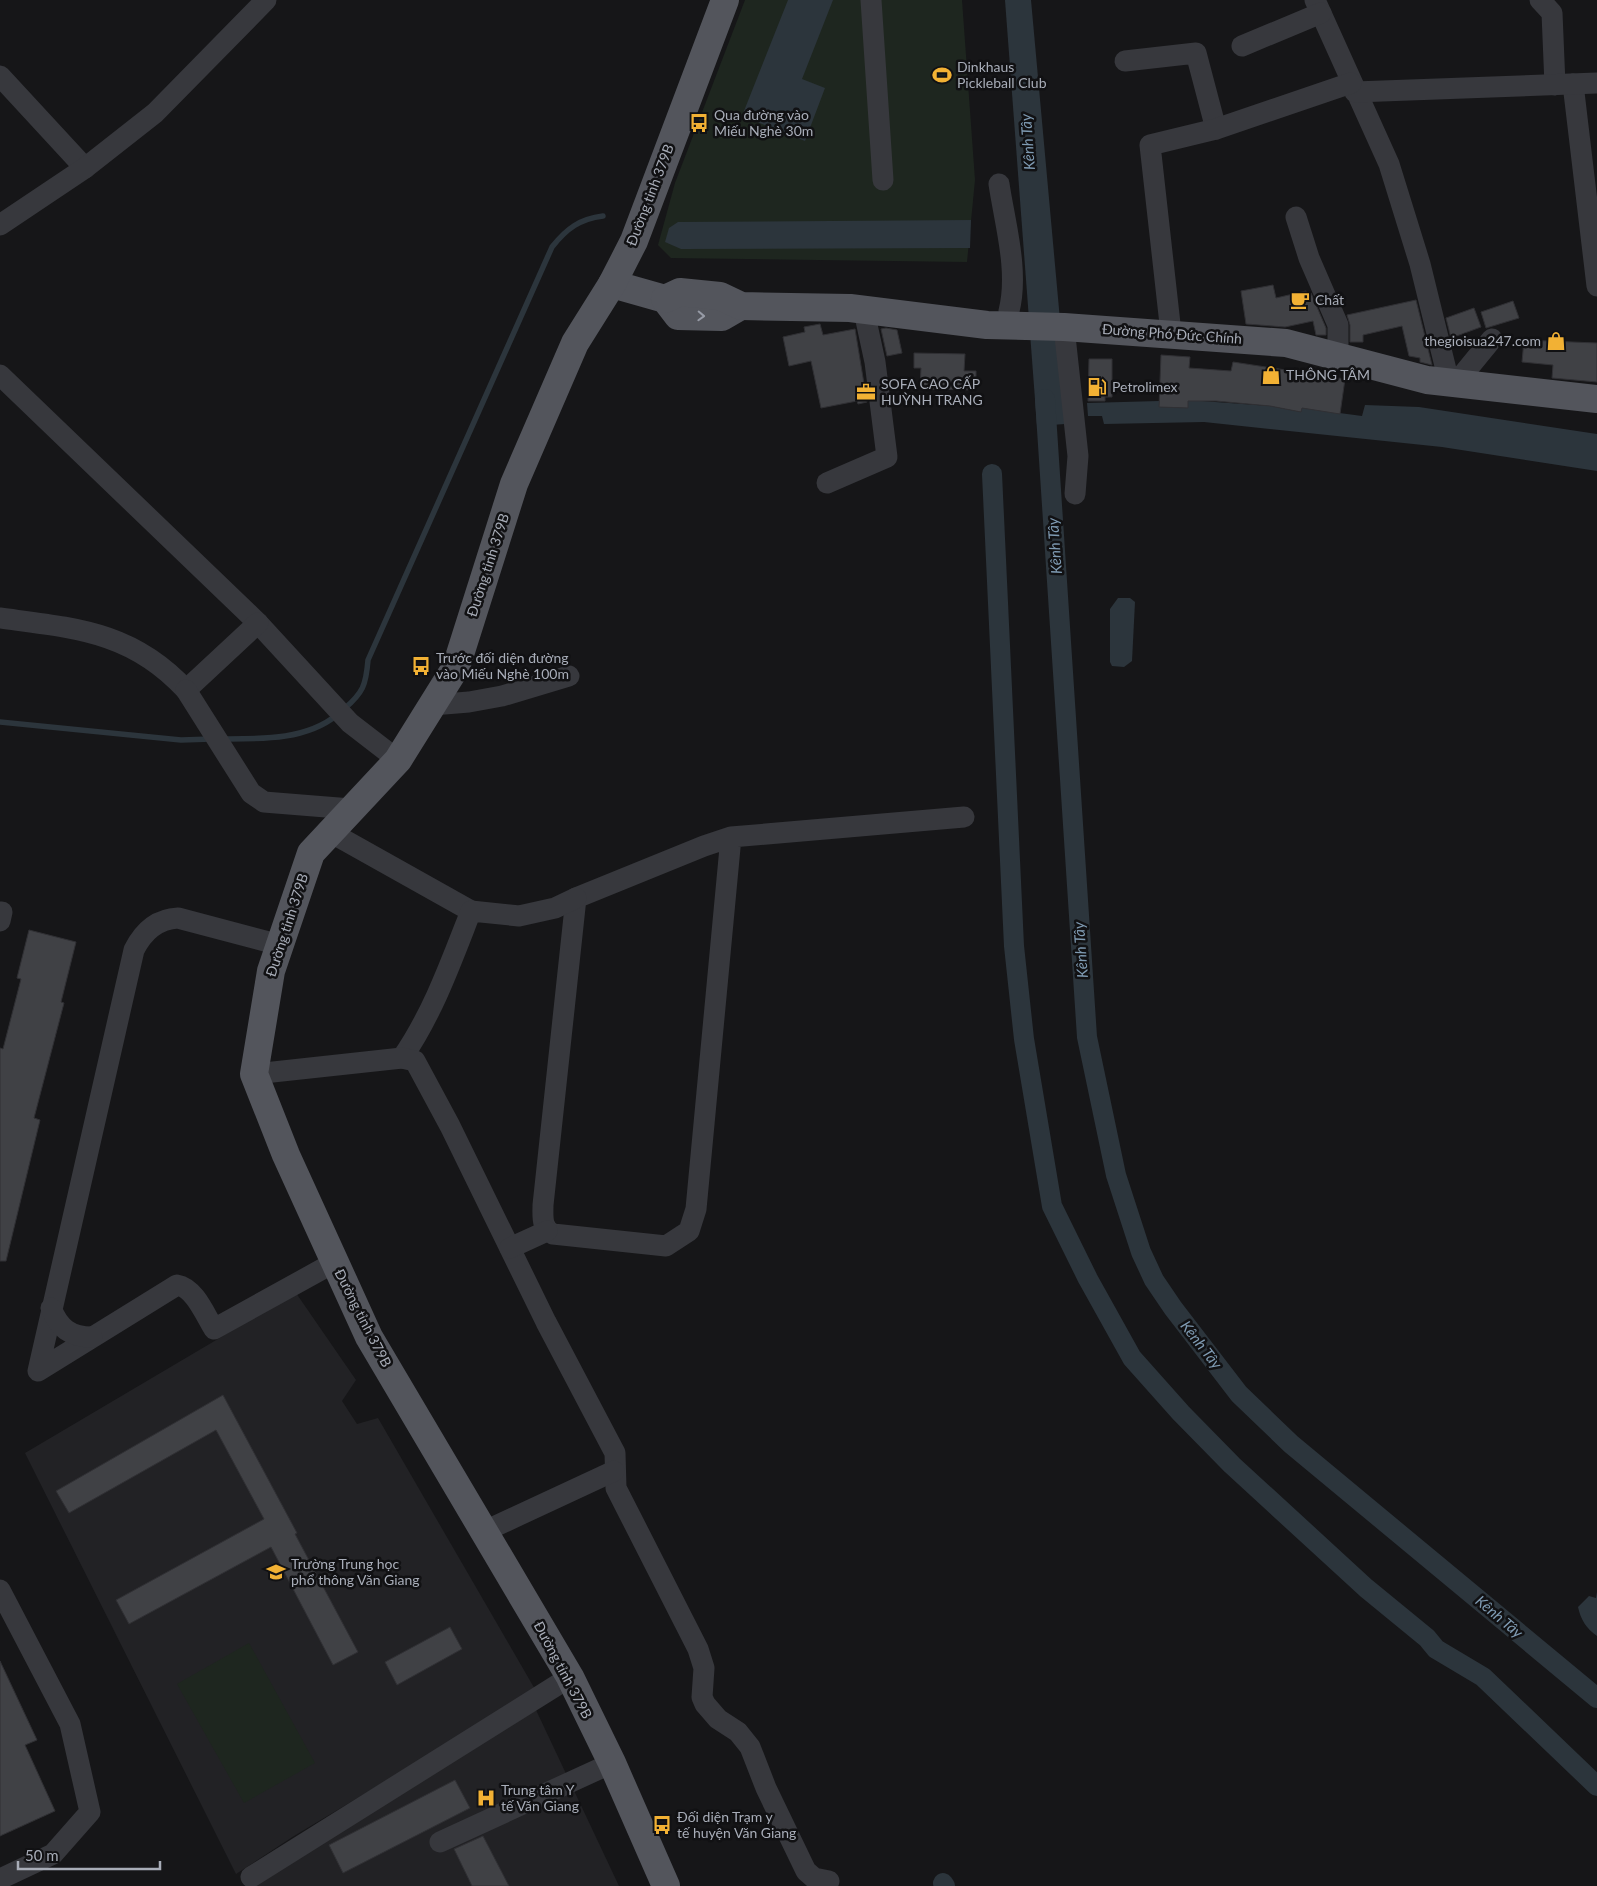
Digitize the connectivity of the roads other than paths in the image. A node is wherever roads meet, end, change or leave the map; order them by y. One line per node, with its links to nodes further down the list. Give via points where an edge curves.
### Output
1 (266, 0): 13 (street, via 155,113)
2 (725, 0): 18 (main road, Đường tỉnh 379B, via 634,241)
3 (871, 0): 14 (street)
4 (1540, 0): 10 (street, via 1552,13)
5 (1318, 7): 6 (street); 11 (street)
6 (1242, 46)
7 (1125, 61): 12 (street, via 1196,52)
8 (0, 76): 13 (street)
9 (1597, 82): 10 (street)
10 (1564, 84): 11 (street); 19 (street)
11 (1353, 88): 12 (street); 27 (street, via 1388,164)
12 (1216, 129): 23 (street, via 1150,145)
13 (85, 168): 17 (street)
14 (883, 180)
15 (999, 184): 21 (street, via 1011,262)
16 (1296, 217): 25 (street, via 1338,325)
17 (0, 225)
18 (612, 284): 20 (main road, Đường Phó Đức Chính, via 665,299 678,316 722,317 741,306); 35 (main road, Đường tỉnh 379B, via 575,343 522,467 456,667)
19 (1597, 286)
20 (864, 311): 21 (main road, Đường Phó Đức Chính, via 987,325); 29 (street, via 875,362 887,457)
21 (1011, 318): 22 (main road, Đường Phó Đức Chính)
22 (1067, 327): 23 (main road, Đường Phó Đức Chính); 30 (street, via 1078,456)
23 (1171, 333): 25 (main road, Đường Phó Đức Chính, via 1286,343)
24 (1492, 339): 27 (street)
25 (1338, 357): 27 (main road, Đường Phó Đức Chính, via 1427,380)
26 (0, 375): 32 (street)
27 (1453, 382): 28 (main road, Đường Phó Đức Chính)
28 (1597, 398)
29 (827, 483)
30 (1075, 494)
31 (0, 618): 34 (street, via 101,634 162,666)
32 (258, 623): 34 (street); 36 (street, via 350,723)
33 (569, 676): 35 (street, via 502,696)
34 (190, 695): 37 (street, via 251,793 264,802)
35 (432, 705): 36 (main road, Đường tỉnh 379B)
36 (398, 760): 37 (main road, Đường tỉnh 379B)
37 (351, 810): 39 (main road, Đường tỉnh 379B)
38 (964, 817): 40 (street)
39 (330, 832): 42 (street); 45 (main road, Đường tỉnh 379B, via 311,853)
40 (731, 837): 41 (street); 48 (street, via 696,1209 689,1231 666,1246)
41 (576, 898): 42 (street, via 555,908 519,916); 48 (street, via 542,1221)
42 (471, 911): 46 (street, via 438,994)
43 (0, 912): 44 (street)
44 (0, 921)
45 (280, 945): 47 (main road, Đường tỉnh 379B, via 271,971); 51 (street, via 178,918 166,919 140,938 134,950)
46 (402, 1058): 47 (street); 49 (street, via 415,1061)
47 (254, 1074): 50 (main road, Đường tỉnh 379B, via 286,1155)
48 (547, 1231): 49 (street)
49 (510, 1248): 53 (street, via 616,1453)
50 (335, 1262): 52 (street, via 214,1329 190,1291 177,1285); 54 (main road, Đường tỉnh 379B, via 370,1336)
51 (51, 1308): 52 (street, via 56,1320 68,1333); 52 (street, via 38,1371)
52 (92, 1337)
53 (614, 1471): 54 (street); 61 (street, via 616,1488 698,1649 704,1668 702,1697 705,1704 750,1746 766,1788 806,1871 814,1878)
54 (485, 1531): 56 (main road, Đường tỉnh 379B)
55 (0, 1590): 60 (street, via 70,1724 90,1812 53,1854)
56 (570, 1677): 57 (main road, Đường tỉnh 379B); 59 (street)
57 (612, 1763): 58 (street); 62 (main road, Đường tỉnh 379B)
58 (440, 1842)
59 (251, 1877)
60 (0, 1879)
61 (829, 1881)
62 (666, 1886)

